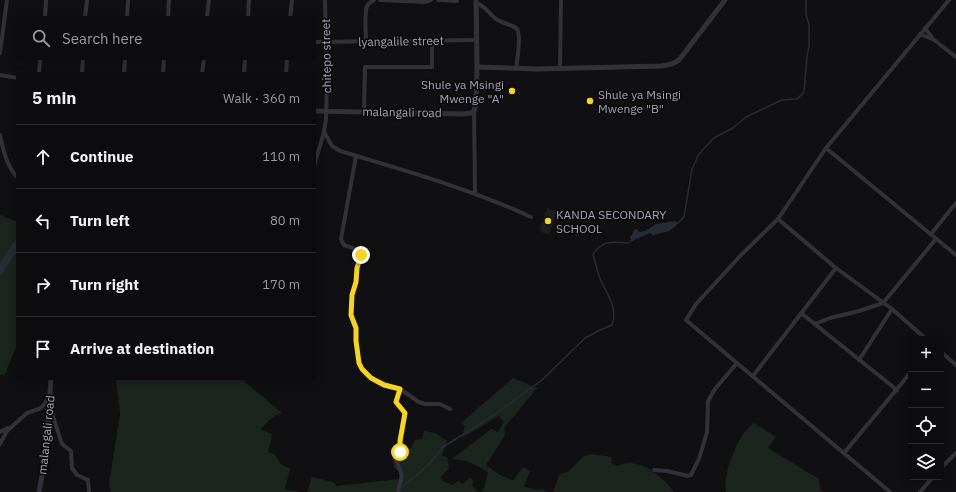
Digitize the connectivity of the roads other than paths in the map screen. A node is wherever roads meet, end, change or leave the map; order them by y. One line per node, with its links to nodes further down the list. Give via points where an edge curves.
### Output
1 (8, 0): 34 (street)
2 (46, 0): 19 (street)
3 (87, 0): 20 (street)
4 (128, 0): 21 (street)
5 (169, 0): 22 (street)
6 (209, 0): 23 (street)
7 (249, 0): 24 (street)
8 (292, 0): 25 (street)
9 (325, 0): 32 (street, chitepo street)
10 (374, 0): 33 (street, via 367,6 366,11)
11 (380, 0): 12 (street)
12 (431, 0)
13 (438, 0): 17 (street)
14 (561, 0): 44 (street)
15 (725, 0): 44 (street, via 689,48 672,64)
16 (948, 0): 26 (street)
17 (457, 1)
18 (476, 2): 29 (street); 45 (street, via 501,22 518,31)
19 (44, 16)
20 (85, 16)
21 (127, 16)
22 (168, 16)
23 (207, 16)
24 (248, 16)
25 (290, 16)
26 (925, 28): 27 (street); 28 (street)
27 (920, 34): 28 (street); 61 (street)
28 (932, 39): 35 (street)
29 (476, 40): 30 (street, lyangalile street); 43 (street)
30 (432, 41): 33 (street, lyangalile street); 58 (street, via 432,67 365,67)
31 (316, 42): 32 (street, lyangalile street)
32 (326, 42): 33 (street, lyangalile street); 56 (street, chitepo street)
33 (366, 42)
34 (0, 52)
35 (956, 56)
36 (40, 60): 46 (street)
37 (83, 60): 47 (street)
38 (125, 60): 48 (street)
39 (164, 60): 49 (street)
40 (204, 60): 50 (street)
41 (245, 60): 51 (street)
42 (287, 60): 52 (street)
43 (477, 67): 45 (street); 57 (street)
44 (560, 68): 45 (street)
45 (516, 69)
46 (38, 72)
47 (82, 72)
48 (124, 72)
49 (163, 72)
50 (202, 72)
51 (244, 72)
52 (286, 72)
53 (0, 75): 54 (street)
54 (16, 78)
55 (316, 111): 56 (street, malangali road)
56 (326, 111): 58 (street, malangali road); 59 (street, chitepo street)
57 (474, 111): 58 (street, malangali road, via 464,114); 65 (street)
58 (364, 112)
59 (324, 132): 62 (street, via 332,146); 63 (street, chitepo street)
60 (0, 136): 64 (street, via 2,148)
61 (826, 148): 68 (street); 69 (street)
62 (356, 156): 65 (street, via 427,176); 86 (street, via 341,238 344,245 358,250 361,255 352,295 351,315 356,328 359,363 371,378)
63 (316, 159)
64 (16, 176)
65 (475, 194): 67 (street)
66 (956, 203): 69 (street)
67 (531, 217)
68 (778, 219): 72 (street); 80 (street, via 696,304 686,320)
69 (931, 234): 70 (street)
70 (936, 239): 71 (street); 73 (street)
71 (956, 256)
72 (836, 268): 73 (street); 75 (street)
73 (883, 303): 74 (street); 76 (street)
74 (892, 309): 77 (street); 79 (street)
75 (801, 313): 76 (street); 82 (street)
76 (815, 324): 79 (street)
77 (923, 336)
78 (944, 354): 81 (street)
79 (860, 360): 87 (street)
80 (737, 363): 82 (street); 96 (street, via 708,400 706,436 691,475)
81 (956, 364)
82 (753, 376): 93 (street)
83 (908, 376): 87 (street)
84 (51, 380): 85 (street, malangali road)
85 (51, 388): 88 (street, malangali road); 90 (street, via 45,404 39,410 27,413)
86 (400, 389): 89 (street, via 419,402 440,404); 98 (street, via 396,402 405,416 400,452 396,459 402,476)
87 (897, 390): 93 (street)
88 (49, 405): 99 (street, malangali road, via 46,454); 100 (street, via 62,444 71,451 72,468 87,479)
89 (450, 409)
90 (13, 427): 91 (street); 92 (street, via 4,434)
91 (0, 432)
92 (0, 444)
93 (844, 453): 101 (street)
94 (956, 453): 95 (street)
95 (944, 465)
96 (654, 470)
97 (930, 480): 102 (street)
98 (398, 490)
99 (39, 492)
100 (89, 492)
101 (890, 492)
102 (920, 492)

